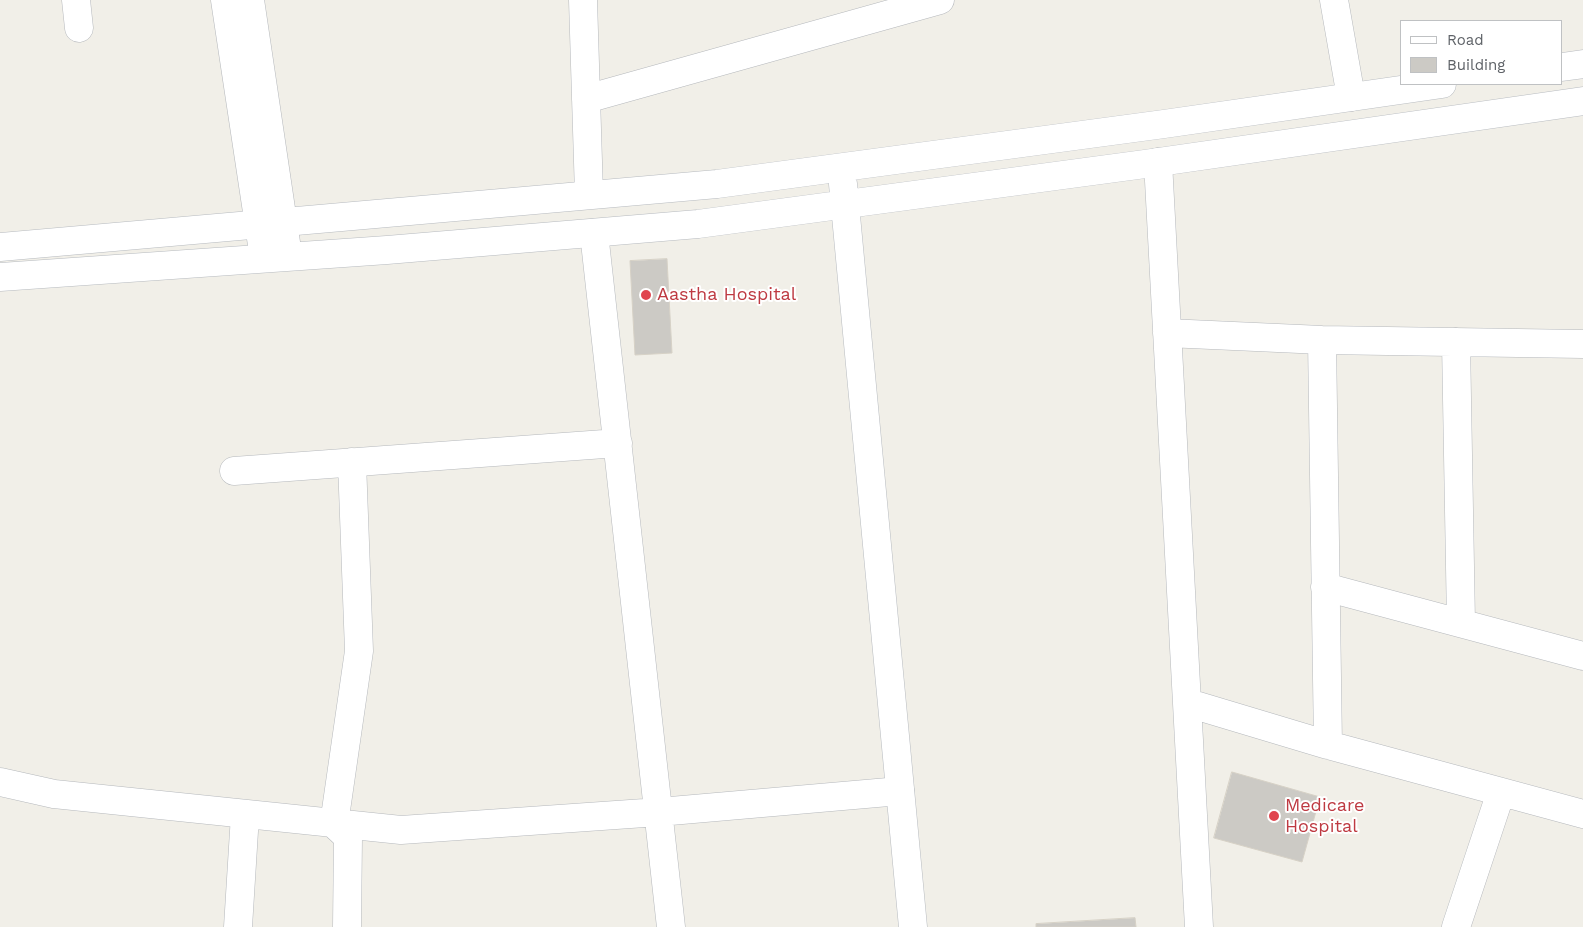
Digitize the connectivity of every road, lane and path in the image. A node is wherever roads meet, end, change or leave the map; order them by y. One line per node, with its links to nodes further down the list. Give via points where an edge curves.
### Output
1 (76, 0): 8 (street)
2 (225, 0): 19 (street)
3 (250, 0): 19 (street)
4 (583, 0): 13 (street)
5 (940, 0): 7 (street)
6 (1334, 0): 12 (street)
7 (912, 4): 13 (street)
8 (79, 28)
9 (1583, 64): 10 (street)
10 (1563, 67)
11 (1435, 85): 12 (street)
12 (1351, 97): 16 (street)
13 (586, 99): 17 (street)
14 (1583, 101): 15 (street)
15 (1158, 162): 18 (street); 24 (street)
16 (842, 167): 17 (street, via 717,184); 18 (street)
17 (589, 194): 19 (street)
18 (845, 203): 20 (street, via 698,224); 37 (street)
19 (272, 222): 21 (street); 22 (street)
20 (594, 233): 22 (street); 28 (street)
21 (0, 247)
22 (276, 257): 23 (street)
23 (0, 276)
24 (1167, 333): 25 (street); 34 (street)
25 (1322, 340): 26 (street); 31 (street)
26 (1456, 342): 27 (street); 32 (street)
27 (1583, 344)
28 (618, 443): 29 (street); 39 (street)
29 (352, 462): 30 (street); 42 (street, via 359,651)
30 (234, 470)
31 (1325, 587): 32 (street); 35 (street)
32 (1461, 623): 33 (street)
33 (1583, 656)
34 (1188, 703): 35 (street); 47 (street)
35 (1328, 745): 38 (street)
36 (0, 782): 40 (street, via 54,794)
37 (900, 791): 39 (street); 46 (street)
38 (1501, 792): 41 (street); 48 (street)
39 (659, 812): 42 (street, via 401,830); 45 (street)
40 (245, 814): 42 (street); 43 (street)
41 (1583, 814)
42 (334, 824): 44 (street, via 348,837)
43 (238, 927)
44 (347, 927)
45 (671, 927)
46 (913, 927)
47 (1199, 927)
48 (1456, 927)

